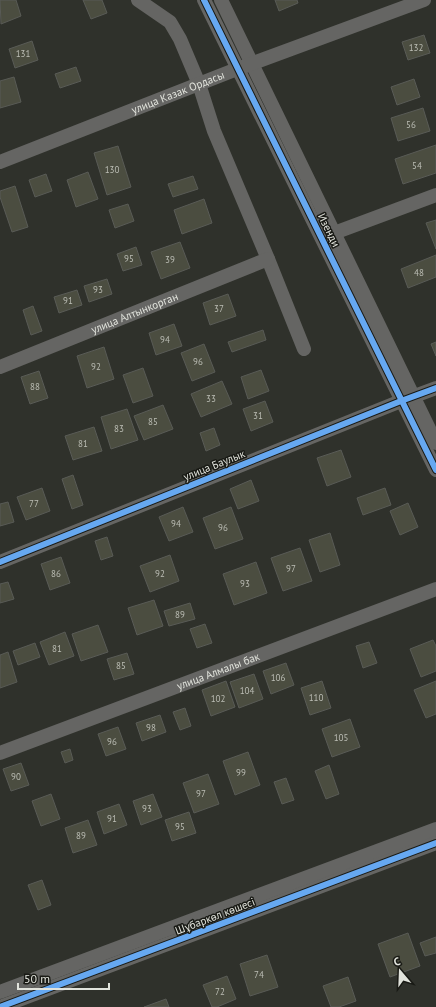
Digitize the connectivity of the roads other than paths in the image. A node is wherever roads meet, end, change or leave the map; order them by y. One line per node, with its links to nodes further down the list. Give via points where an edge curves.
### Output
1 (138, 0): 7 (street, via 170,22)
2 (204, 0): 6 (street, Изенди)
3 (221, 0): 5 (street, Изенди)
4 (424, 0): 5 (street, улица Казак Ордасы)
5 (252, 64): 6 (street, улица Казак Ордасы); 10 (street, Изенди)
6 (238, 69): 7 (street, улица Казак Ордасы); 10 (street, Изенди)
7 (199, 84): 8 (street, улица Казак Ордасы); 11 (street, via 214,131)
8 (0, 162)
9 (436, 195): 10 (street)
10 (328, 235): 15 (street, Изенди)
11 (268, 259): 12 (street); 13 (street, улица Алтынкорган)
12 (304, 349)
13 (0, 367)
14 (436, 388): 15 (street, улица Баулык)
15 (407, 398): 16 (street, Изенди); 17 (street, Изенди); 18 (street, улица Баулык)
16 (436, 443)
17 (436, 470)
18 (0, 562)
19 (436, 589): 20 (street, улица Алмалы бак)
20 (0, 753)
21 (436, 829): 23 (street, Шұбаркөл көшесі)
22 (436, 843): 24 (street, Шұбаркөл көшесі)
23 (0, 992)
24 (0, 1007)

